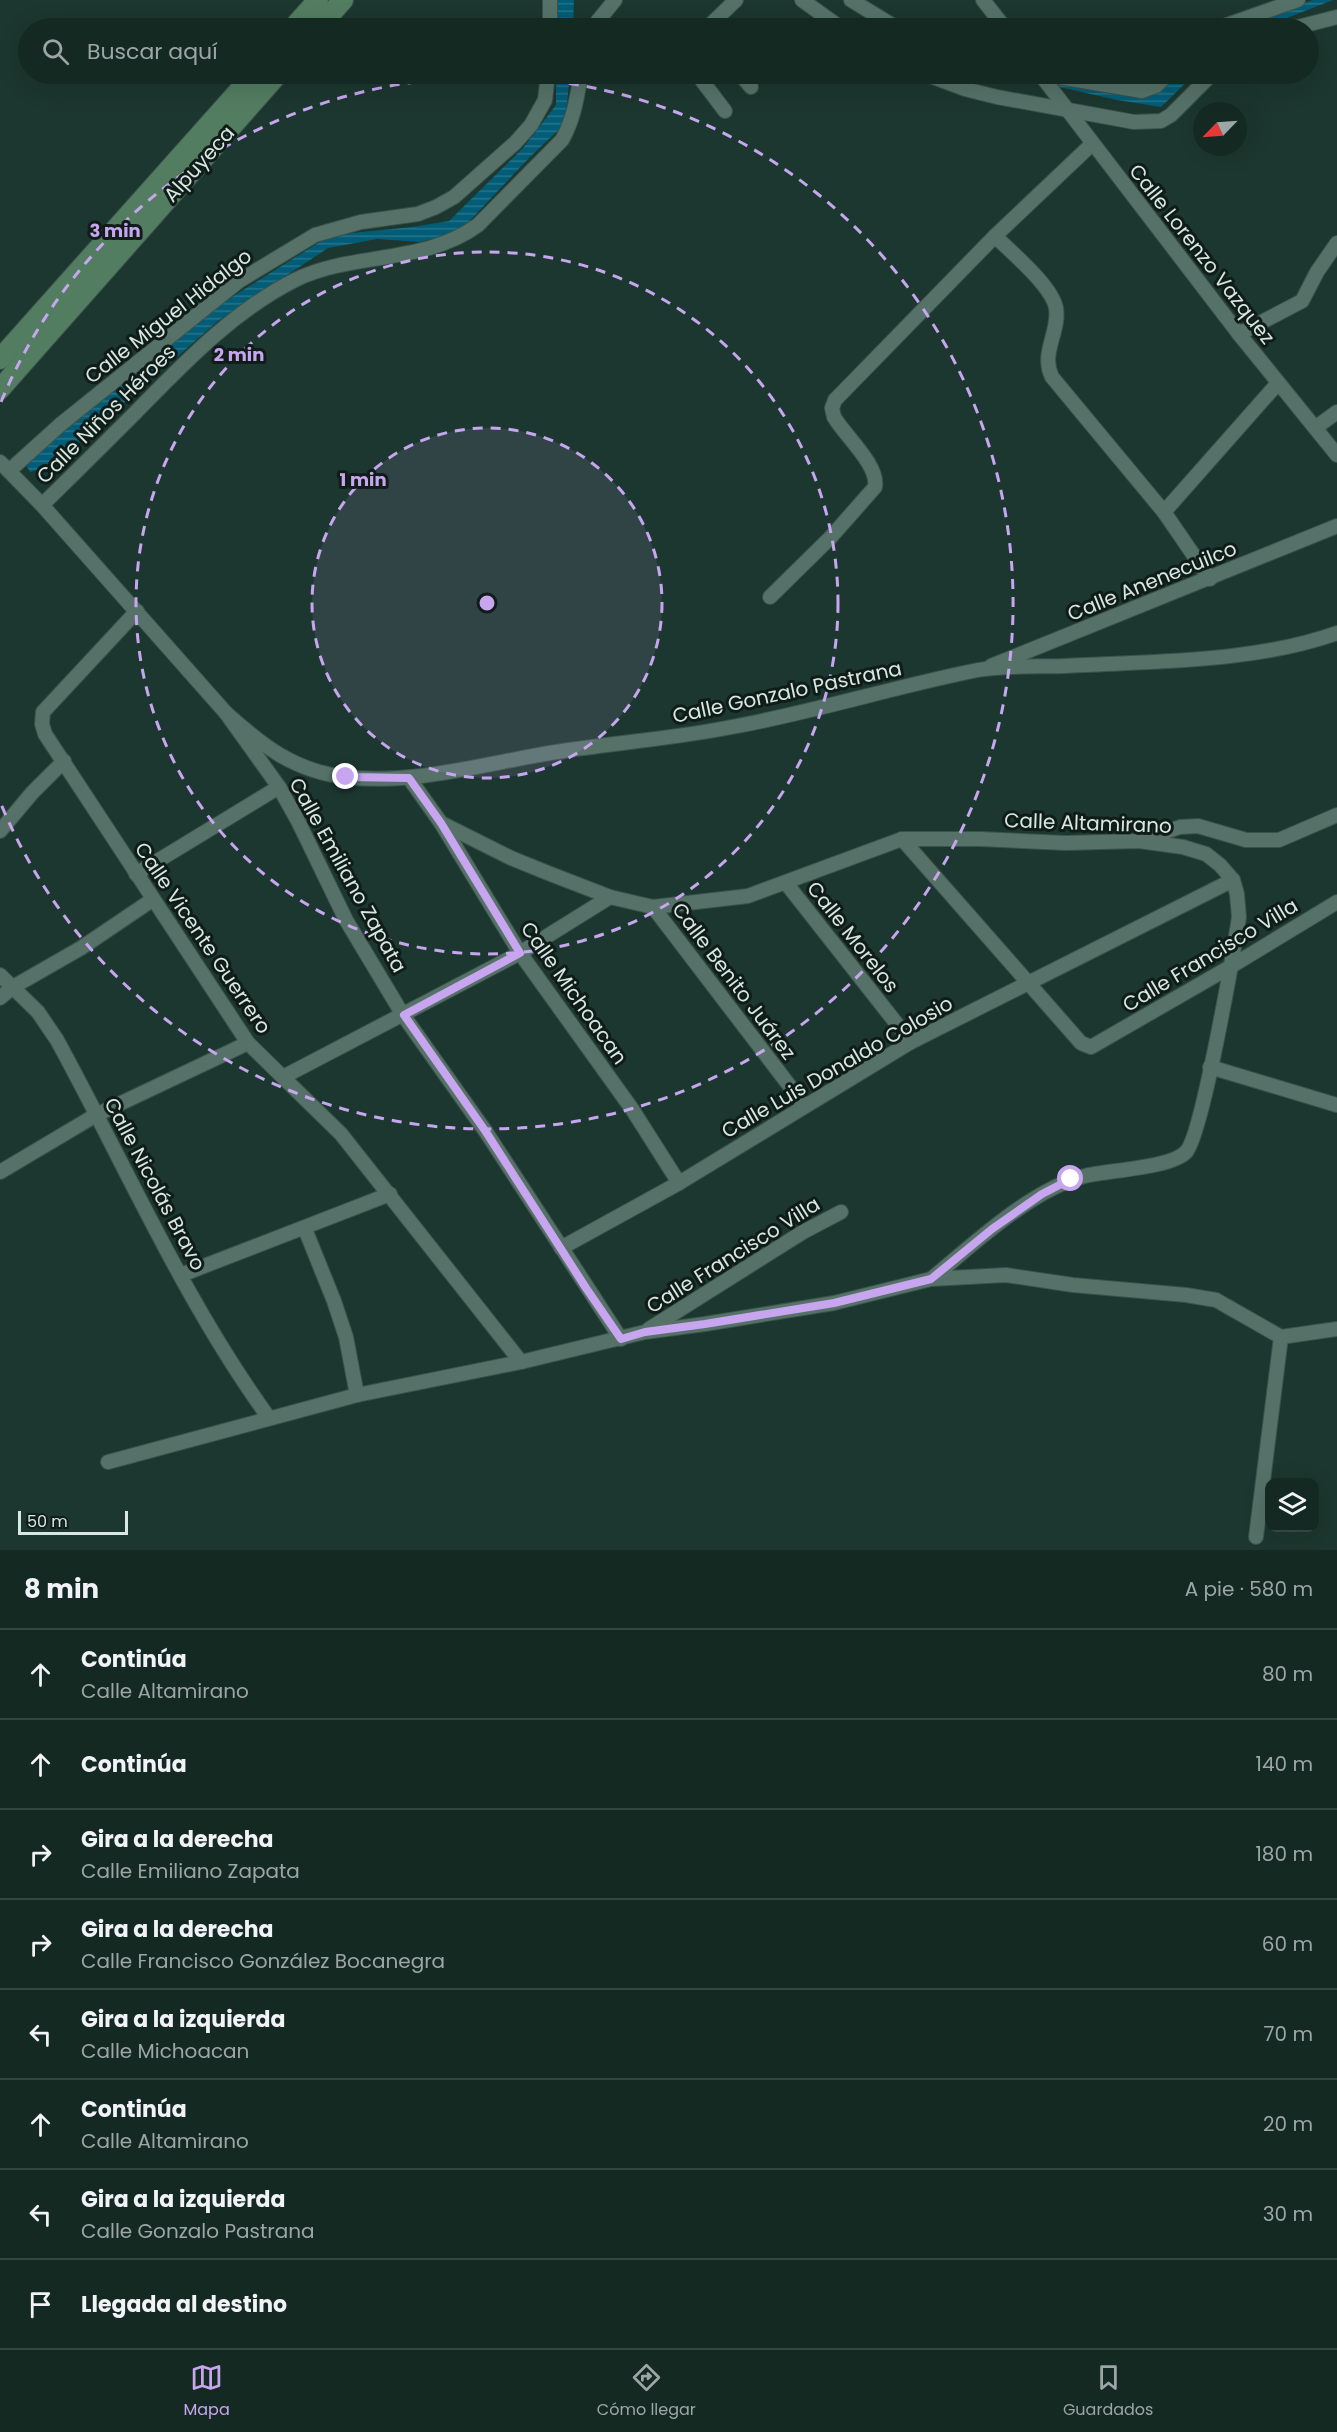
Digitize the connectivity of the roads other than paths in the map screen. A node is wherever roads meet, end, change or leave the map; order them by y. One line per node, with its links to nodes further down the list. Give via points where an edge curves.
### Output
1 (318, 0): 11 (main road)
2 (343, 0): 12 (main road)
3 (550, 0): 13 (street)
4 (615, 0): 14 (street)
5 (736, 0): 15 (street)
6 (802, 0): 16 (street)
7 (851, 0): 17 (street)
8 (983, 0): 18 (street)
9 (1298, 0): 19 (street)
10 (1337, 17): 20 (street)
11 (302, 18)
12 (327, 18)
13 (550, 18)
14 (600, 18)
15 (717, 18)
16 (827, 18)
17 (881, 18)
18 (997, 18)
19 (1247, 18)
20 (1319, 22)
21 (245, 84): 39 (main road, Alpuyeca)
22 (270, 84): 41 (main road, Alpuyeca)
23 (546, 84): 45 (street, Calle Miguel Hidalgo, via 544,100 531,125 454,197 418,214 361,222 315,235 239,281)
24 (579, 84): 46 (street, Calle Niños Héroes, via 576,106 562,140 478,225 438,245 324,268 258,302 202,347)
25 (705, 84): 34 (street)
26 (748, 84): 32 (street)
27 (954, 84): 33 (street, via 975,91)
28 (1048, 84): 33 (street, Calle Lorenzo Vazquez)
29 (1098, 84): 30 (street, via 1142,91)
30 (1158, 84)
31 (1202, 84): 33 (street, via 1161,121 1134,122)
32 (751, 87)
33 (1062, 104): 35 (street, Calle Lorenzo Vazquez)
34 (725, 111)
35 (1092, 144): 36 (street); 38 (street, Calle Lorenzo Vazquez)
36 (995, 236): 47 (street, via 1053,300 1056,318 1047,364 1052,377); 50 (street, via 835,400 834,417 873,469 875,487)
37 (1337, 243): 38 (street, via 1302,301)
38 (1239, 334): 40 (street, Calle Lorenzo Vazquez)
39 (0, 359)
40 (1278, 382): 43 (street, Calle Lorenzo Vazquez); 47 (street)
41 (0, 389)
42 (1337, 412): 43 (street)
43 (1315, 428): 44 (street, Calle Lorenzo Vazquez)
44 (1337, 455)
45 (4, 467): 46 (street, Calle Emiliano Zapata)
46 (42, 504): 51 (street, Calle Emiliano Zapata)
47 (1164, 512): 49 (street)
48 (1337, 526): 49 (street, Calle Anenecuilco)
49 (1210, 579): 53 (street, Calle Anenecuilco)
50 (770, 597)
51 (137, 611): 54 (street, Calle Emiliano Zapata); 55 (street, Calle Vicente Guerrero, via 43,712 45,734)
52 (1337, 633): 53 (street, Calle Gonzalo Pastrana, via 1261,651 1181,660)
53 (981, 670): 56 (street, Calle Gonzalo Pastrana, via 734,727)
54 (226, 713): 56 (street, Calle Gonzalo Pastrana, via 261,744 311,770 346,777); 57 (street, Calle Emiliano Zapata)
55 (64, 761): 60 (street); 63 (street, Calle Vicente Guerrero)
56 (409, 778): 59 (street, Calle Altamirano)
57 (279, 788): 63 (street); 76 (street, Calle Emiliano Zapata, via 346,920)
58 (1337, 815): 62 (street, via 1279,840 1246,840 1198,826)
59 (441, 823): 66 (street, Calle Altamirano, via 511,858); 70 (street, Calle Michoacan)
60 (0, 831)
61 (902, 839): 62 (street, Calle Altamirano); 65 (street, Calle Altamirano); 73 (street)
62 (1139, 841): 64 (street, Calle Altamirano, via 1206,854)
63 (136, 874): 67 (street, Calle Vicente Guerrero)
64 (1233, 880): 71 (street, via 1239,917); 73 (street, Calle Luis Donaldo Colosio)
65 (786, 883): 69 (street, Calle Altamirano, via 729,900); 77 (street, Calle Morelos)
66 (610, 897): 69 (street, Calle Altamirano); 70 (street)
67 (152, 900): 74 (street, via 81,948); 78 (street, Calle Vicente Guerrero)
68 (1337, 902): 71 (street, Calle Francisco Villa)
69 (653, 907): 82 (street, Calle Benito Juárez)
70 (520, 953): 76 (street); 85 (street, Calle Michoacan, via 632,1109)
71 (1230, 967): 73 (street, Calle Francisco Villa, via 1091,1047 1081,1043); 79 (street)
72 (0, 975): 74 (street, Calle Nicolás Bravo)
73 (1028, 983): 77 (street, Calle Luis Donaldo Colosio)
74 (13, 987): 75 (street); 83 (street, Calle Nicolás Bravo, via 38,1012 57,1040)
75 (0, 998)
76 (404, 1015): 80 (street); 89 (street, Calle Emiliano Zapata)
77 (910, 1042): 82 (street, Calle Luis Donaldo Colosio)
78 (248, 1043): 80 (street, Calle Vicente Guerrero); 83 (street)
79 (1210, 1067): 81 (street); 91 (street, via 1191,1145 1181,1156 1057,1185 992,1229)
80 (282, 1077): 86 (street, Calle Vicente Guerrero, via 341,1134)
81 (1337, 1104)
82 (805, 1106): 85 (street, Calle Luis Donaldo Colosio)
83 (96, 1115): 84 (street); 90 (street, Calle Nicolás Bravo)
84 (0, 1172)
85 (679, 1183): 89 (street, Calle Luis Donaldo Colosio)
86 (390, 1194): 88 (street); 96 (street, Calle Vicente Guerrero)
87 (841, 1212): 93 (street, Calle Francisco Villa)
88 (305, 1229): 90 (street); 97 (street, via 346,1337)
89 (561, 1248): 95 (street, Calle Emiliano Zapata)
90 (181, 1275): 98 (street, Calle Nicolás Bravo)
91 (931, 1279): 93 (street, via 834,1303); 94 (street, via 1006,1275 1203,1297)
92 (1337, 1329): 94 (street)
93 (645, 1332): 95 (street)
94 (1281, 1337): 100 (street)
95 (621, 1339): 96 (street)
96 (521, 1362): 97 (street)
97 (357, 1395): 98 (street)
98 (269, 1418): 99 (street)
99 (108, 1462)
100 (1256, 1537)

